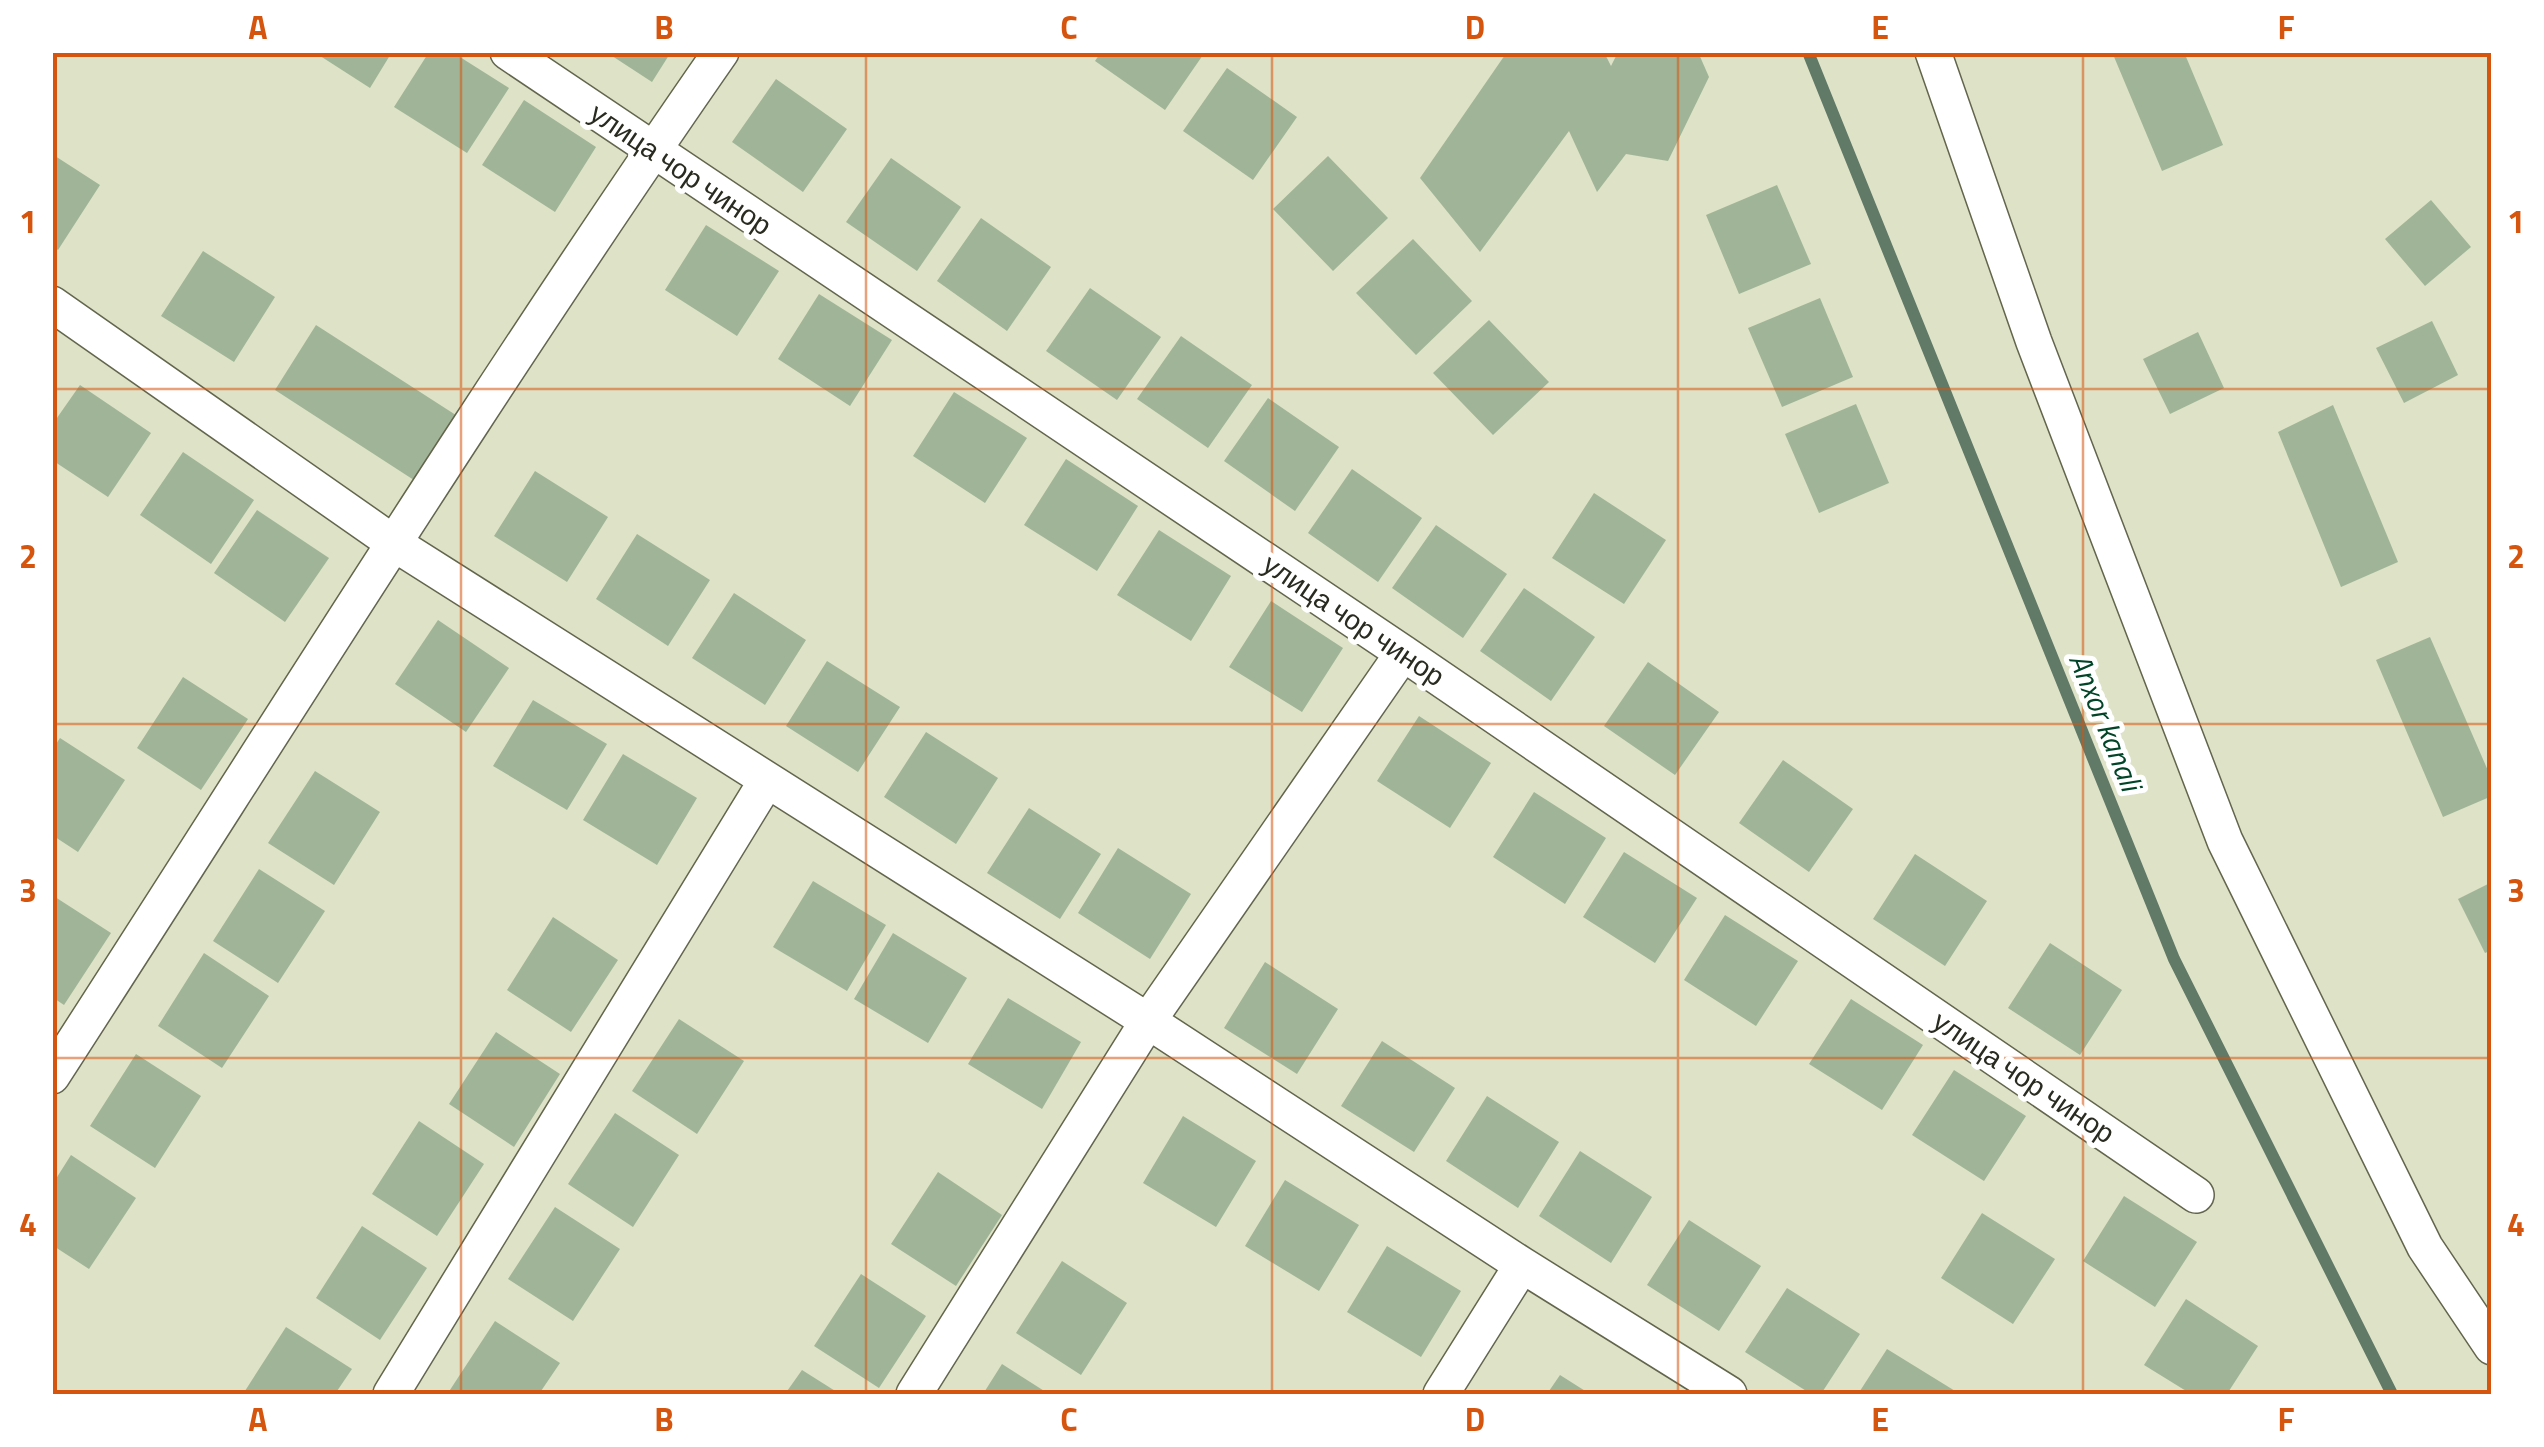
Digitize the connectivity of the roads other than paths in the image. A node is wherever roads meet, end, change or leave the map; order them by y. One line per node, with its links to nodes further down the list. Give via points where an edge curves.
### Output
1 (508, 52): 4 (street, улица чор чинор)
2 (720, 52): 4 (street)
3 (1933, 52): 13 (street, via 2034,342 2225,841 2425,1248)
4 (653, 150): 6 (street); 7 (street, улица чор чинор)
5 (52, 304): 6 (street)
6 (395, 544): 8 (street); 10 (street)
7 (1403, 653): 9 (street); 11 (street, улица чор чинор)
8 (767, 780): 9 (street); 14 (street)
9 (1148, 1021): 12 (street); 15 (street)
10 (52, 1076)
11 (2196, 1195)
12 (1522, 1265): 16 (street); 17 (street)
13 (2492, 1347)
14 (391, 1394)
15 (914, 1394)
16 (1441, 1394)
17 (1729, 1394)

